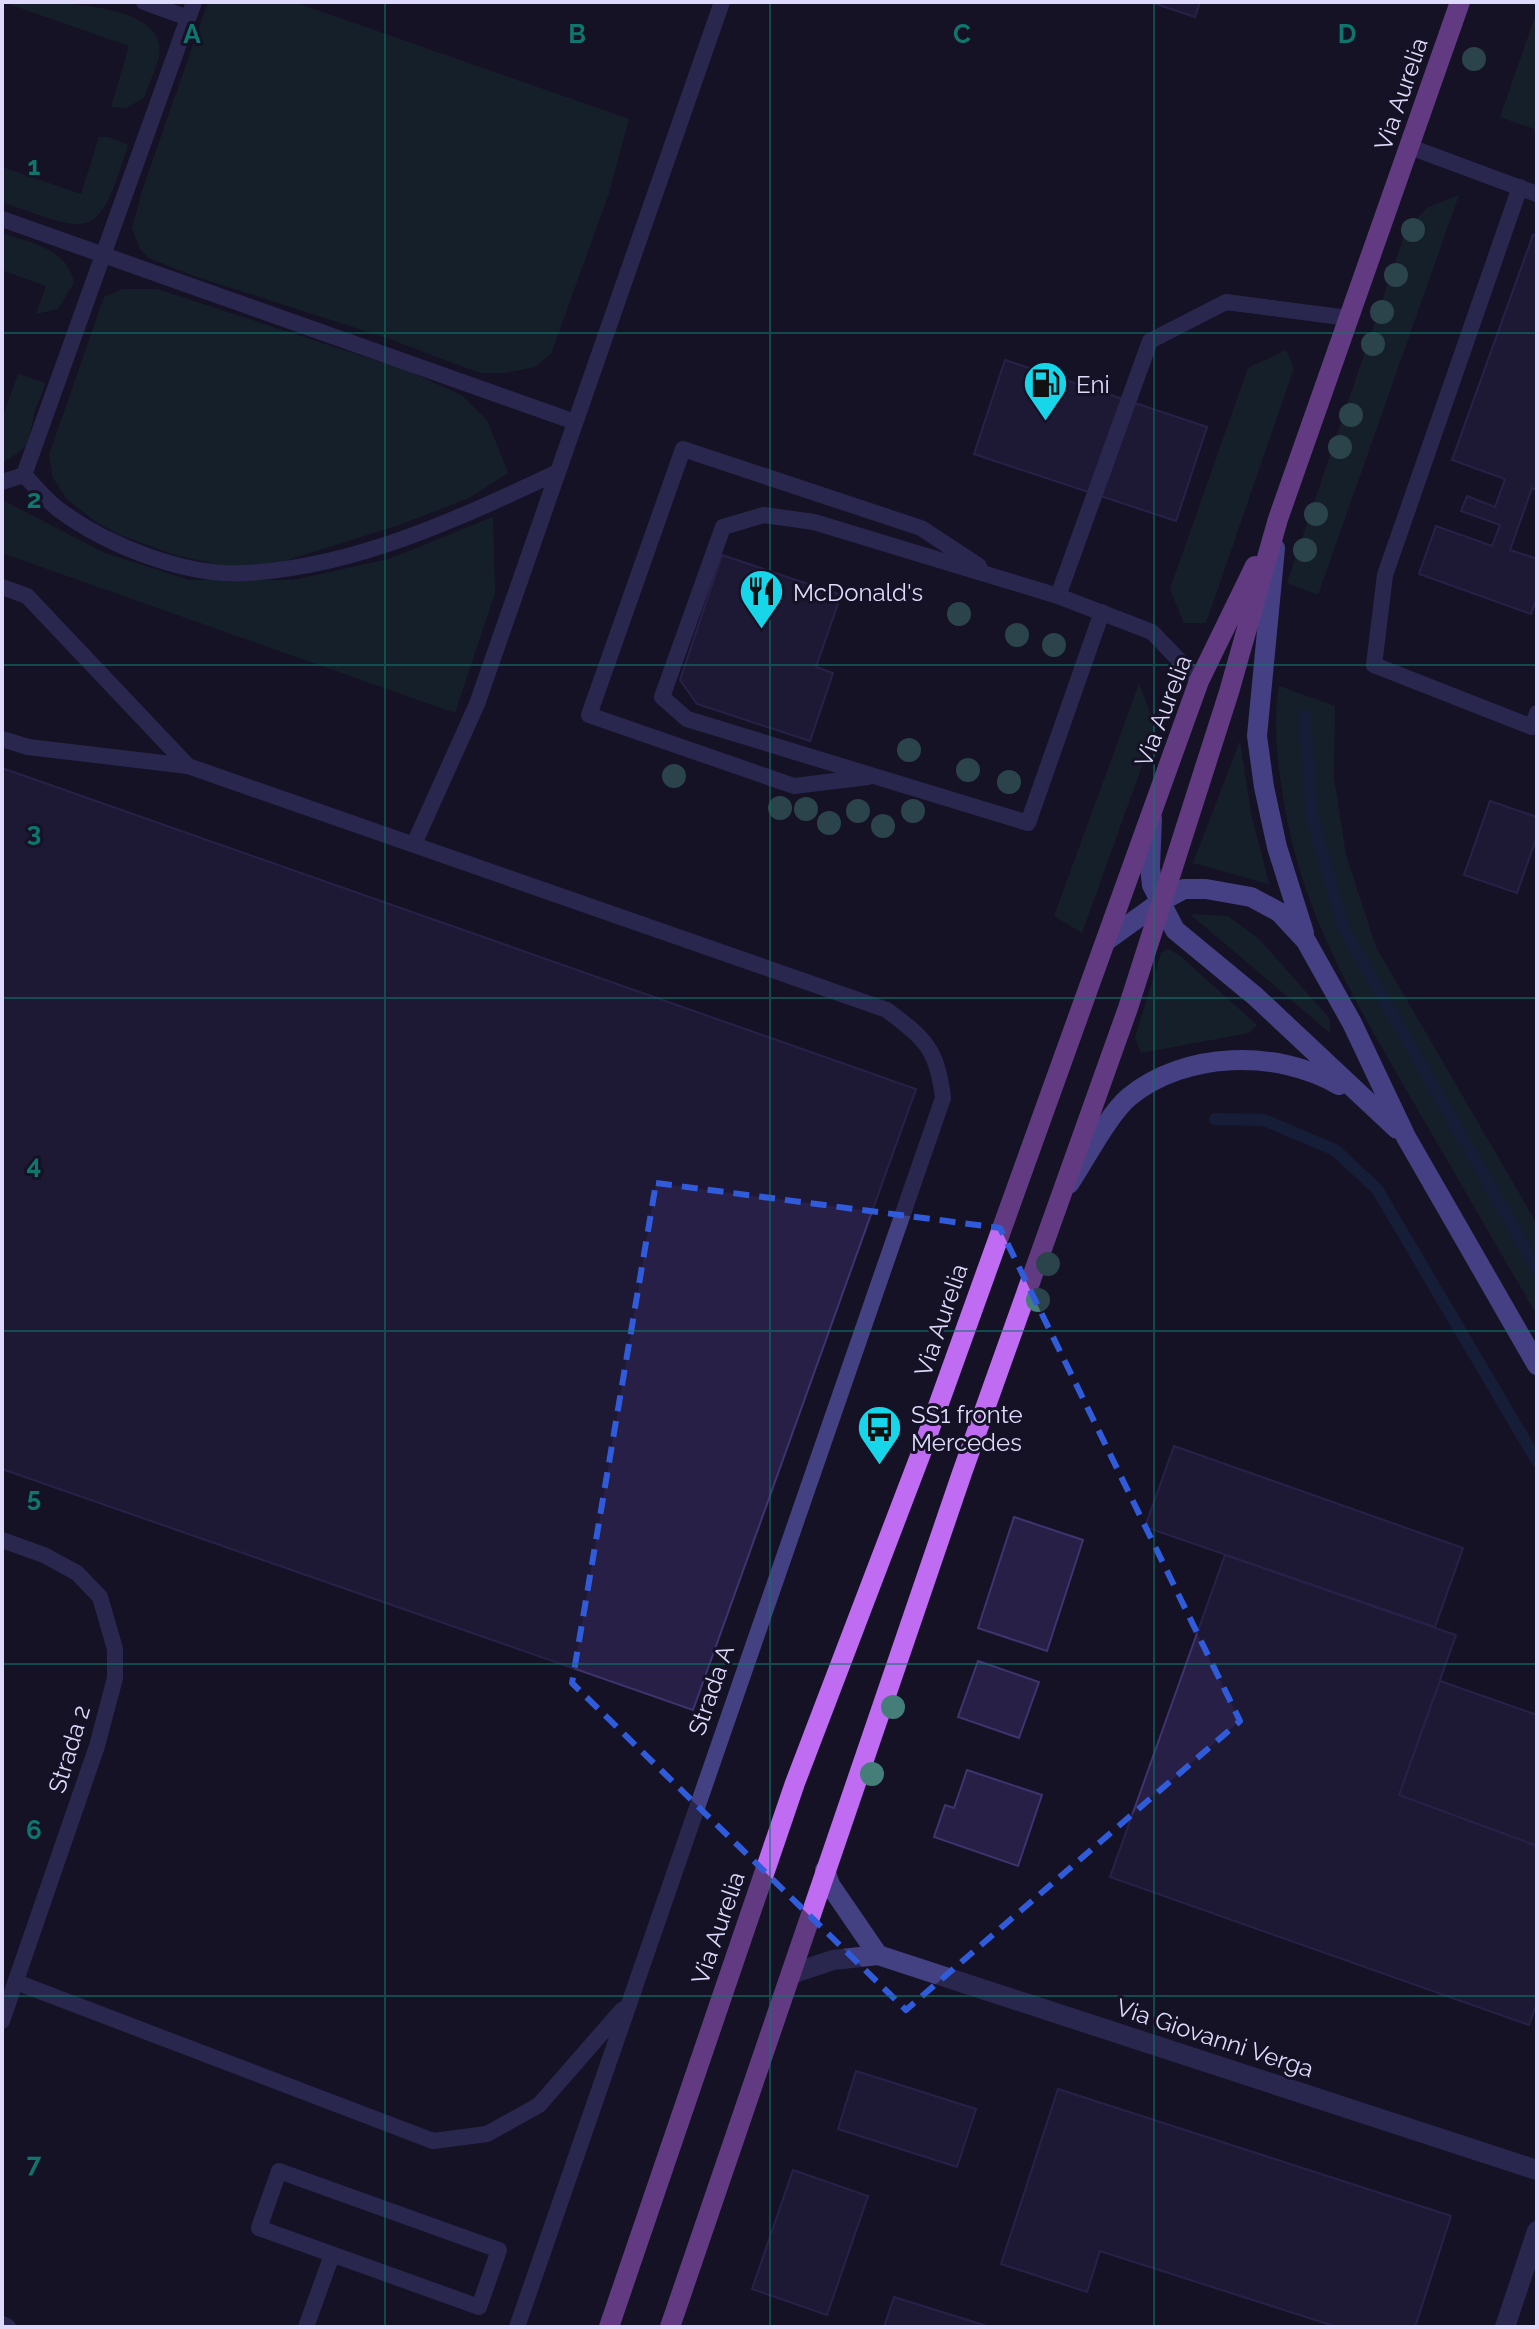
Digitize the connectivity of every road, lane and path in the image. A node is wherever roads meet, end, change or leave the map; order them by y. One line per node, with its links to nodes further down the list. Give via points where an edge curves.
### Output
1 (144, 2): 4 (lane)
2 (722, 2): 11 (lane)
3 (1460, 2): 5 (main road, Via Aurelia)
4 (191, 10): 9 (lane)
5 (1410, 147): 6 (lane); 10 (main road, Via Aurelia)
6 (1520, 187): 7 (lane); 21 (lane, via 1385,575 1374,665)
7 (1537, 194)
8 (2, 219): 9 (lane)
9 (103, 255): 11 (lane); 13 (lane)
10 (1348, 318): 15 (main road, Via Aurelia); 18 (lane, via 1226,302 1150,341)
11 (575, 422): 12 (lane)
12 (558, 472): 13 (lane, via 474,511 332,562 245,573 199,570 102,536 57,509); 26 (lane, via 477,704)
13 (24, 475): 14 (lane)
14 (2, 482)
15 (1278, 519): 20 (main road, Via Aurelia); 27 (main road, Via Aurelia, via 1229,692); 29 (street, via 1257,736 1277,847)
16 (997, 577): 18 (lane); 24 (lane, via 814,522 764,515 723,527 662,697 687,719); 24 (lane, via 921,528 683,449 589,715 794,786)
17 (2, 587): 23 (lane, via 27,596)
18 (1058, 596): 19 (lane)
19 (1102, 612): 20 (lane, via 1152,632); 24 (lane, via 1028,823)
20 (1199, 681): 25 (main road, Via Aurelia)
21 (1535, 723)
22 (2, 739): 23 (lane, via 28,747)
23 (188, 766): 26 (lane)
24 (873, 776)
25 (1153, 812): 27 (street, via 1150,867); 28 (main road, Via Aurelia)
26 (414, 844): 39 (lane, Strada A, via 887,1010 922,1037 939,1068 943,1098)
27 (1160, 902): 28 (street); 29 (street, via 1184,889 1251,897 1279,912); 30 (street, via 1175,930 1255,996); 32 (main road, Via Aurelia)
28 (1106, 941): 48 (main road, Via Aurelia, via 795,1783)
29 (1306, 941): 31 (street)
30 (1361, 1097): 31 (street); 32 (street, via 1301,1068 1258,1060 1199,1066 1154,1079 1126,1099)
31 (1406, 1137): 33 (street)
32 (1061, 1197): 35 (main road, Via Aurelia)
33 (1537, 1365)
34 (2, 1540): 38 (lane, Strada 2, via 77,1573 100,1597 115,1649 115,1678 97,1746)
35 (825, 1870): 36 (street); 37 (main road, Via Aurelia)
36 (878, 1955): 37 (street, Via Giovanni Verga, via 833,1960); 41 (street, Via Giovanni Verga)
37 (791, 1974): 49 (main road, Via Aurelia)
38 (16, 1982): 39 (lane, via 433,2141 487,2134 539,2105); 40 (lane, Strada 2)
39 (627, 2003): 47 (lane, Strada A)
40 (2, 2021)
41 (1537, 2170)
42 (1537, 2231): 50 (street)
43 (332, 2255): 43 (lane, via 259,2228 279,2171 499,2250 479,2307); 46 (lane)
44 (2, 2324): 45 (lane)
45 (8, 2327)
46 (306, 2327)
47 (517, 2327)
48 (609, 2327)
49 (670, 2327)
50 (1505, 2327)

